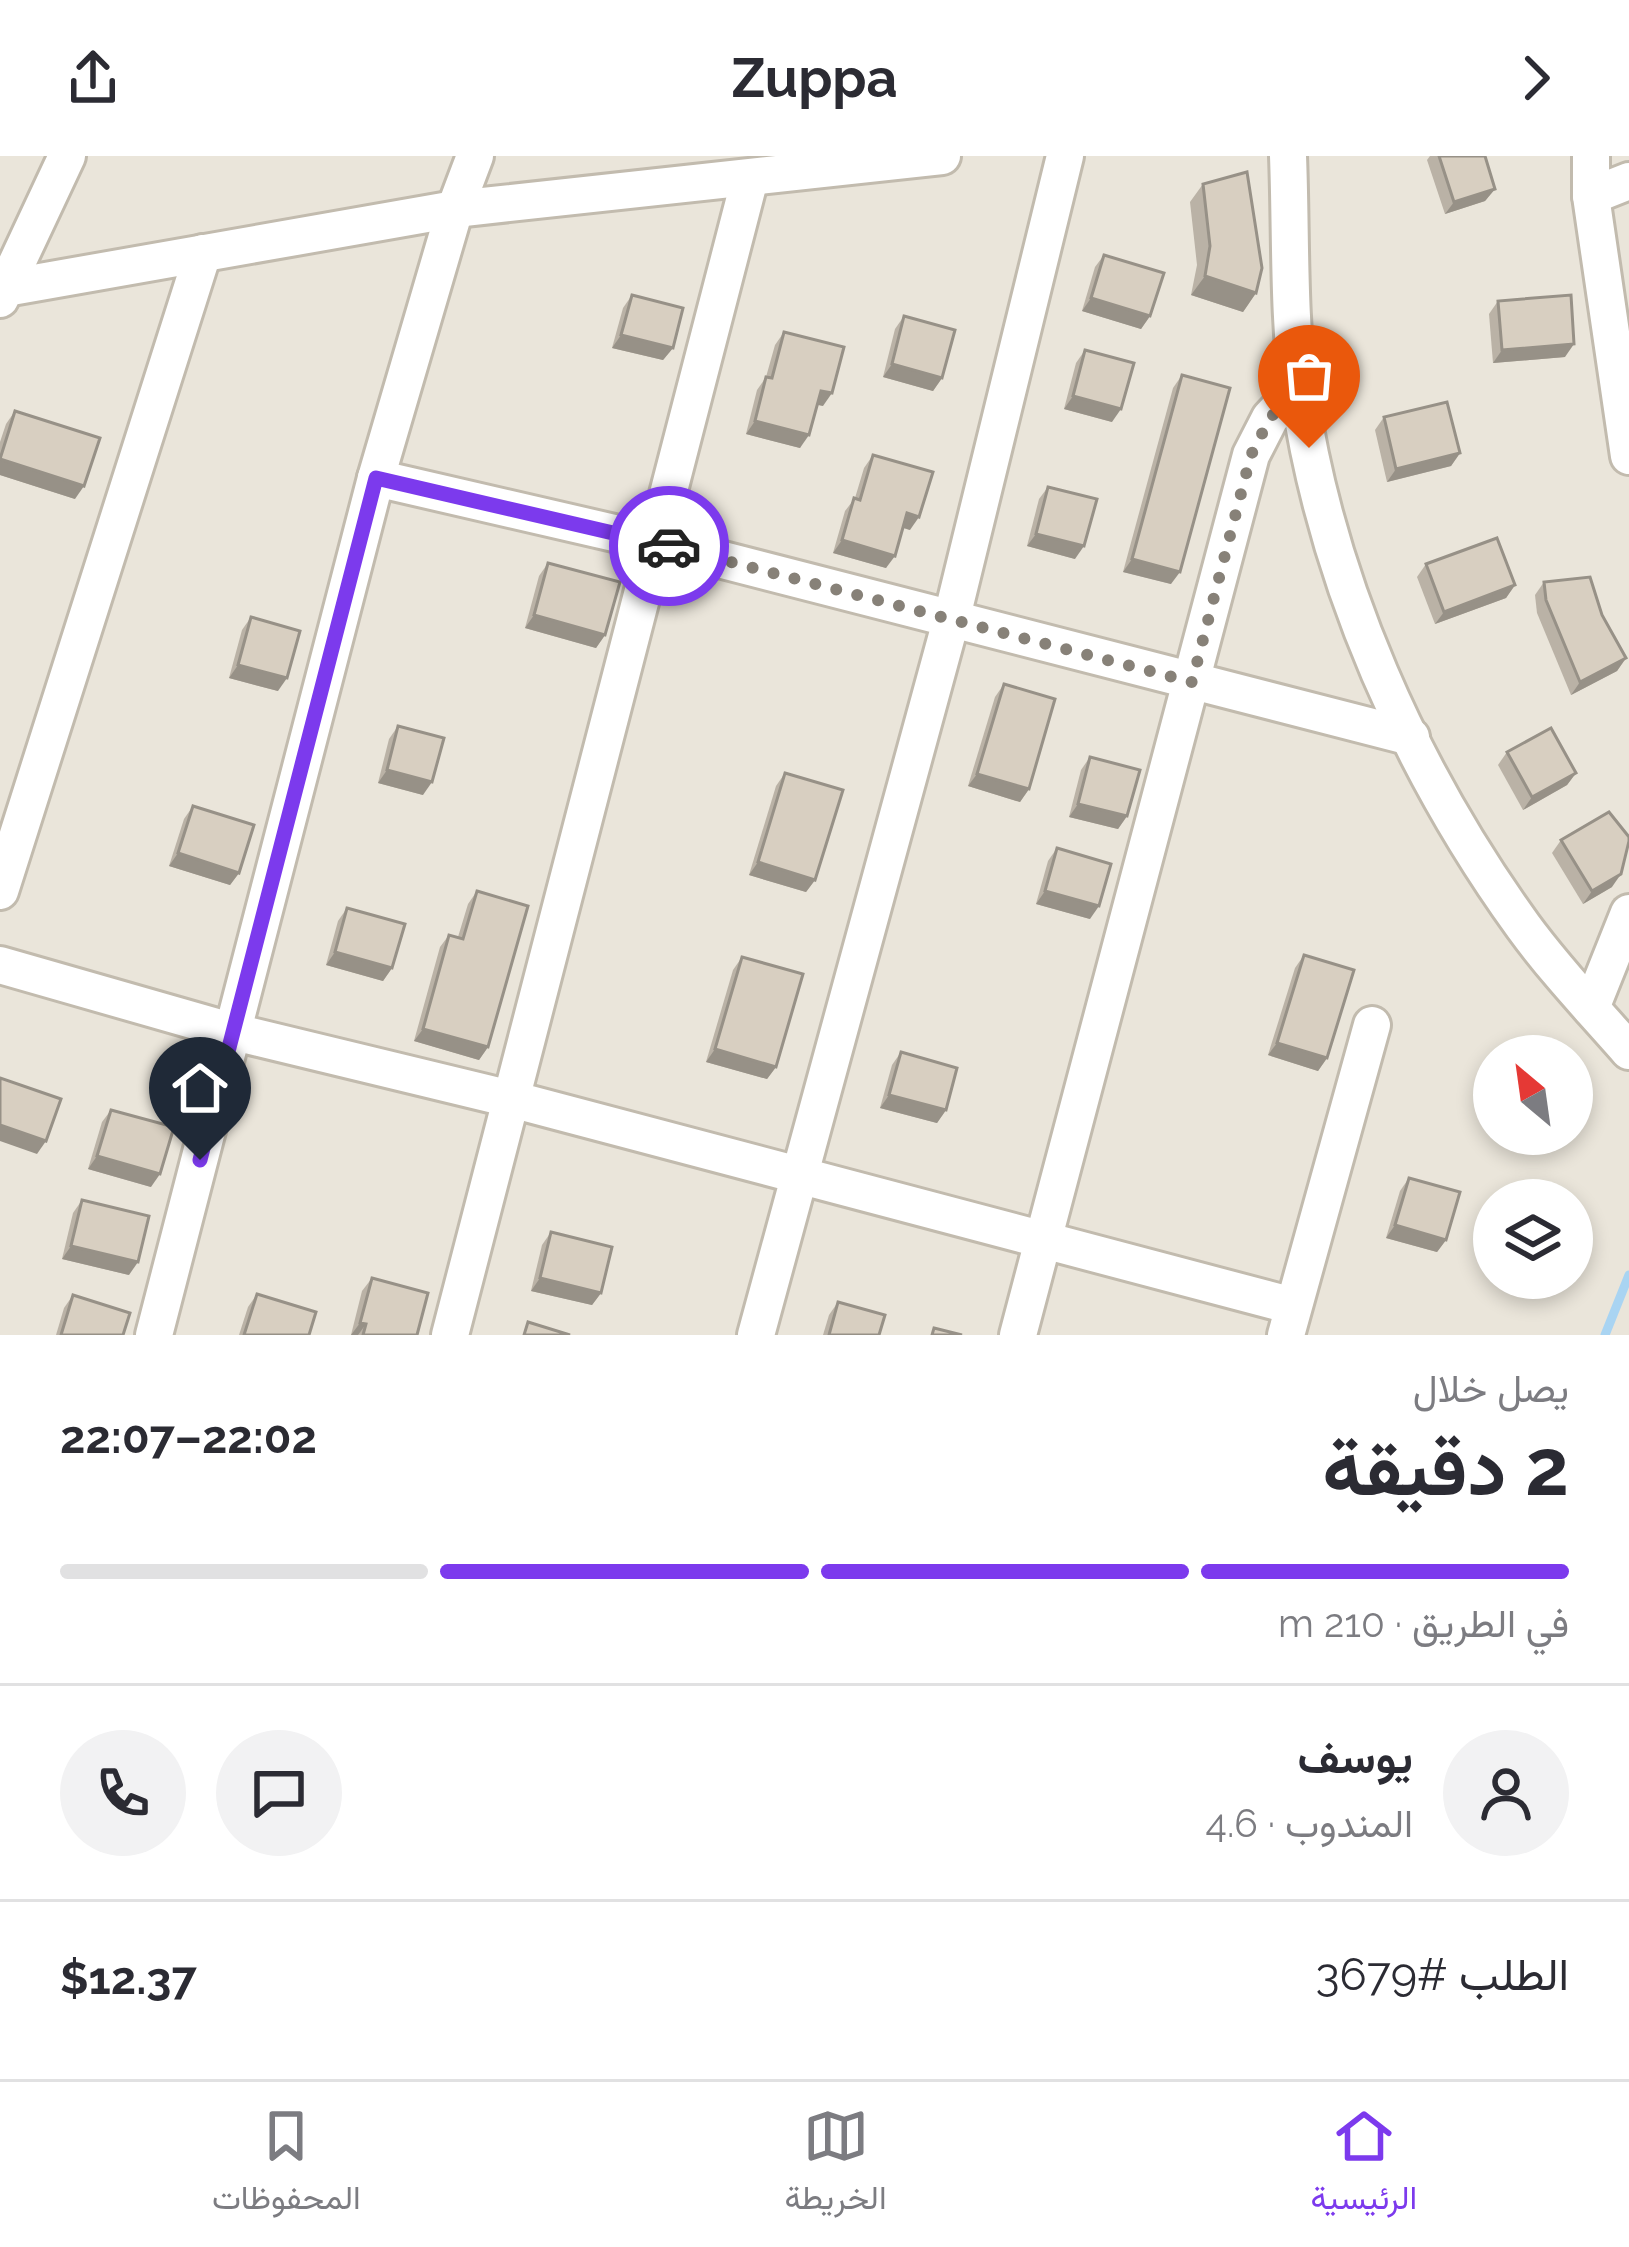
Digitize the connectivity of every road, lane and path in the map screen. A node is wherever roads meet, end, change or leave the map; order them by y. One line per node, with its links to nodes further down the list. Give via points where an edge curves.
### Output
1 (67, 156): 12 (street)
2 (476, 156): 10 (street)
3 (942, 156): 7 (street)
4 (1065, 156): 17 (street)
5 (1288, 156): 13 (street)
6 (1591, 156): 9 (street)
7 (750, 178): 10 (street); 16 (street)
8 (1629, 181): 9 (street)
9 (1591, 196): 14 (street)
10 (455, 208): 11 (street); 15 (street)
11 (203, 253): 12 (street); 20 (street)
12 (2, 292)
13 (1298, 388): 18 (street, via 1251,455); 19 (street, via 1340,567)
14 (1629, 456)
15 (376, 478): 16 (street); 25 (street)
16 (653, 542): 17 (street); 27 (street)
17 (952, 617): 18 (street); 28 (street)
18 (1192, 682): 19 (street); 29 (street)
19 (1411, 737): 23 (street, via 1493,882)
20 (0, 892)
21 (1629, 913): 23 (street)
22 (0, 964): 25 (street)
23 (1591, 1008): 26 (street)
24 (1372, 1025): 30 (street)
25 (234, 1032): 27 (street); 31 (street)
26 (1629, 1051)
27 (511, 1099): 28 (street); 32 (street)
28 (800, 1178): 29 (street); 33 (street)
29 (1043, 1239): 30 (street); 34 (street)
30 (1289, 1320)
31 (154, 1335)
32 (450, 1335)
33 (756, 1335)
34 (1018, 1335)

